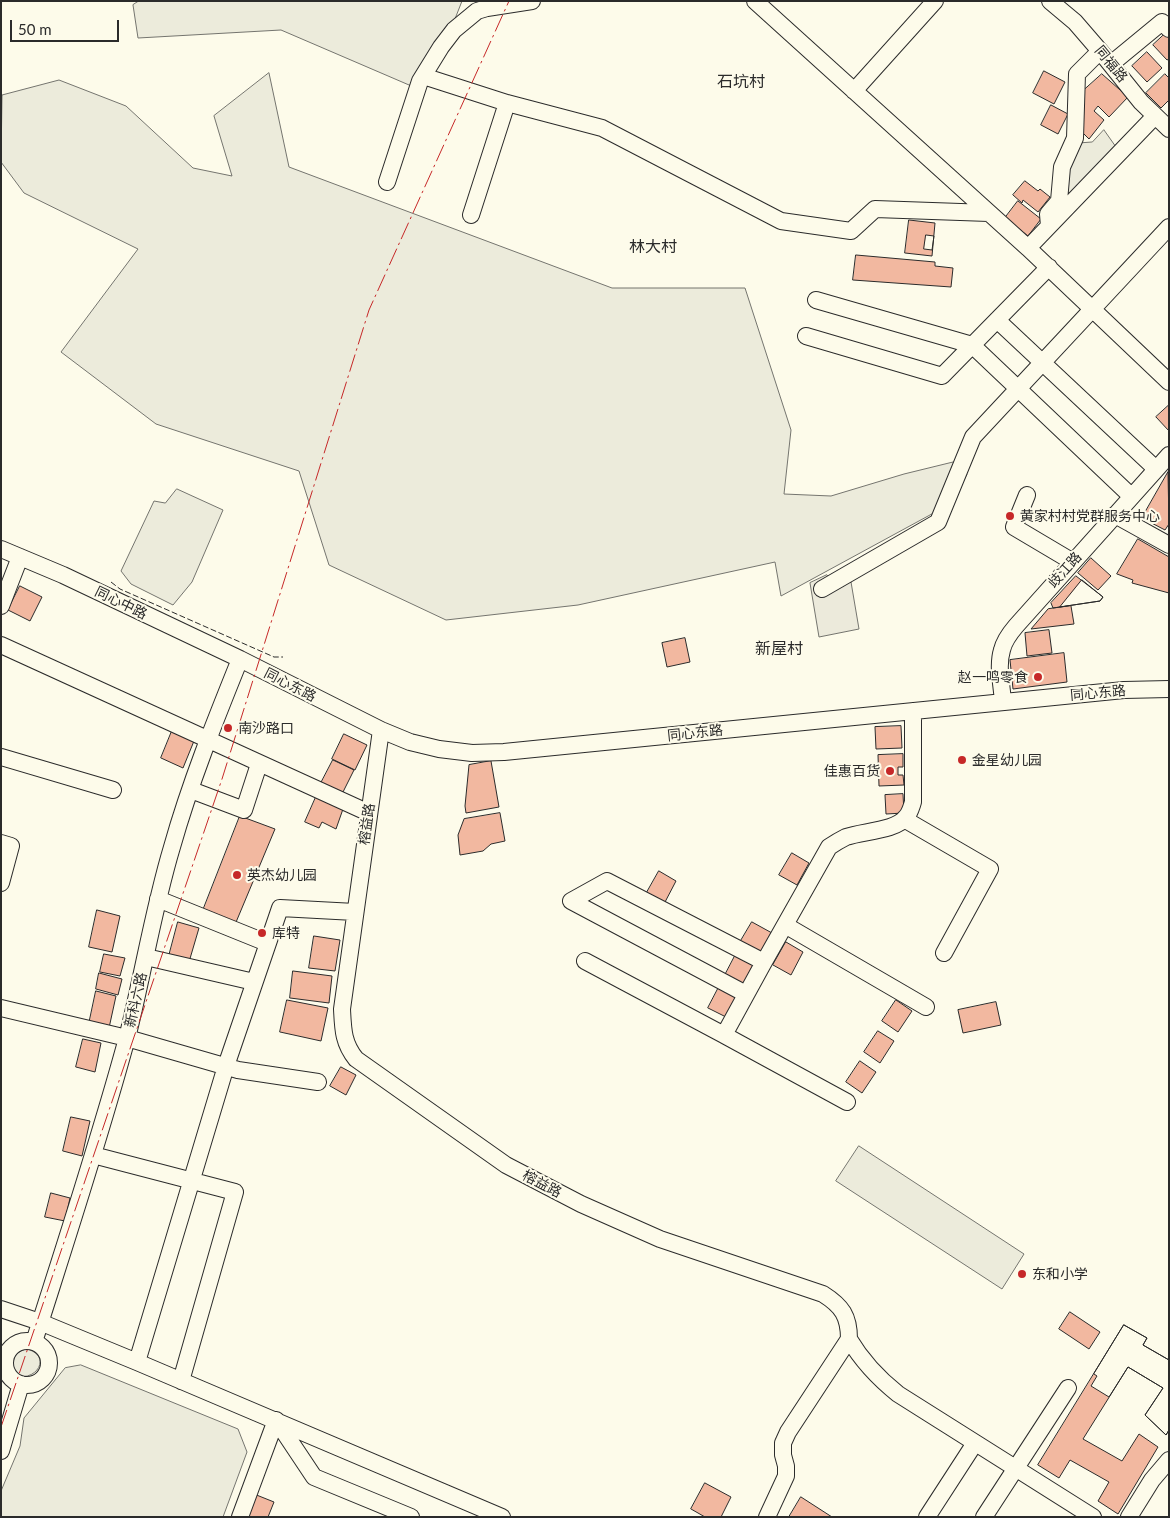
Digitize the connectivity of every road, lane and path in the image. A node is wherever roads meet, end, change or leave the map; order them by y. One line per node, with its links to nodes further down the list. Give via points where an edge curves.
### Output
1 (532, 1): 8 (street, via 477,11 450,36)
2 (935, 1): 9 (street)
3 (1050, 1): 6 (street, 同福路)
4 (765, 5): 9 (street)
5 (1169, 30): 7 (street, via 1162,22)
6 (1100, 50): 7 (street, 同福路); 16 (street, via 1077,74 1075,138 1062,167 1059,201 1048,214)
7 (1111, 64): 11 (street, 同福路)
8 (423, 76): 10 (street); 13 (street)
9 (854, 91): 14 (street)
10 (507, 103): 14 (street, via 602,128 781,221 851,231 875,209); 15 (street)
11 (1155, 116): 12 (street, 同福路); 16 (street)
12 (1169, 129)
13 (387, 182)
14 (989, 213): 18 (street)
15 (471, 215)
16 (1049, 226): 18 (street)
17 (1169, 226): 21 (street)
18 (1028, 248): 19 (street)
19 (1049, 267): 21 (street); 22 (street)
20 (816, 300): 24 (street)
21 (1092, 309): 25 (street); 26 (street)
22 (997, 320): 24 (street); 25 (street)
23 (806, 336): 24 (street, via 942,376)
24 (972, 345): 27 (street)
25 (1043, 362): 27 (street); 29 (street)
26 (1169, 382)
27 (1018, 389): 31 (street); 37 (street, via 972,437 938,522)
28 (1169, 455): 29 (street, 歧江路)
29 (1156, 469): 31 (street, 歧江路)
30 (1028, 495): 36 (street, via 1014,527)
31 (1131, 496): 32 (street, 歧江路)
32 (1115, 515): 33 (street); 36 (street, 歧江路)
33 (1169, 545)
34 (1, 549): 35 (street, 同心中路)
35 (20, 557): 38 (street); 40 (street, 同心中路)
36 (1073, 562): 42 (street, 歧江路, via 1005,641 1000,659)
37 (822, 589)
38 (1, 606)
39 (1, 645): 45 (street)
40 (240, 659): 44 (street, 同心东路); 45 (street, 新科六路)
41 (1169, 689): 42 (street, 同心东路)
42 (1002, 702): 43 (street, 同心东路)
43 (913, 711): 44 (street, 同心东路, via 504,752 439,749); 51 (street, via 913,802)
44 (381, 730): 50 (street, 榕益路)
45 (208, 740): 47 (street); 49 (street, 新科六路)
46 (1, 757): 48 (street)
47 (259, 764): 49 (street, via 244,810); 50 (street)
48 (113, 790)
49 (191, 790): 54 (street, 新科六路)
50 (369, 813): 55 (street, 榕益路)
51 (904, 819): 56 (street, via 899,824 848,837 829,847); 58 (street, via 990,869)
52 (1, 843): 53 (street, via 11,846)
53 (1, 882)
54 (158, 899): 57 (street); 59 (street, 新科六路)
55 (356, 912): 57 (street, via 280,908); 75 (street, 榕益路, via 342,1008 343,1031 349,1050 356,1059 506,1165 581,1204 660,1239 824,1294 844,1312 849,1325)
56 (785, 925): 61 (street); 64 (street)
57 (267, 943): 62 (street)
58 (944, 953)
59 (146, 957): 62 (street); 67 (street, 新科六路)
60 (585, 961): 66 (street)
61 (764, 962): 63 (street); 63 (street, via 607,881 571,901)
62 (254, 982): 68 (street)
63 (746, 994): 66 (street)
64 (926, 1007)
65 (1, 1008): 67 (street)
66 (724, 1035): 70 (street)
67 (127, 1038): 68 (street); 71 (street, 新科六路)
68 (226, 1066): 69 (street); 72 (street)
69 (318, 1082)
70 (847, 1102)
71 (93, 1155): 72 (street); 74 (street, 新科六路)
72 (192, 1181): 77 (street); 78 (street, via 235,1192)
73 (1, 1309): 74 (street)
74 (40, 1322): 76 (street, 新科六路); 77 (street)
75 (849, 1339): 82 (street, via 883,1382); 89 (street, via 788,1432 783,1455 786,1476)
76 (34, 1342): 79 (street, via 46,1351 46,1373 35,1383); 79 (street, via 14,1345 6,1356 6,1370)
77 (137, 1362): 78 (street)
78 (181, 1381): 81 (street)
79 (20, 1384): 83 (street)
80 (1068, 1388): 85 (street)
81 (276, 1420): 86 (street); 87 (street, via 314,1478); 88 (street)
82 (975, 1443): 85 (street); 90 (street)
83 (1, 1451)
84 (1169, 1460): 93 (street)
85 (1016, 1468): 91 (street); 92 (street)
86 (240, 1517)
87 (411, 1517)
88 (502, 1517)
89 (767, 1517)
90 (927, 1517)
91 (984, 1517)
92 (1093, 1517)
93 (1129, 1517)

